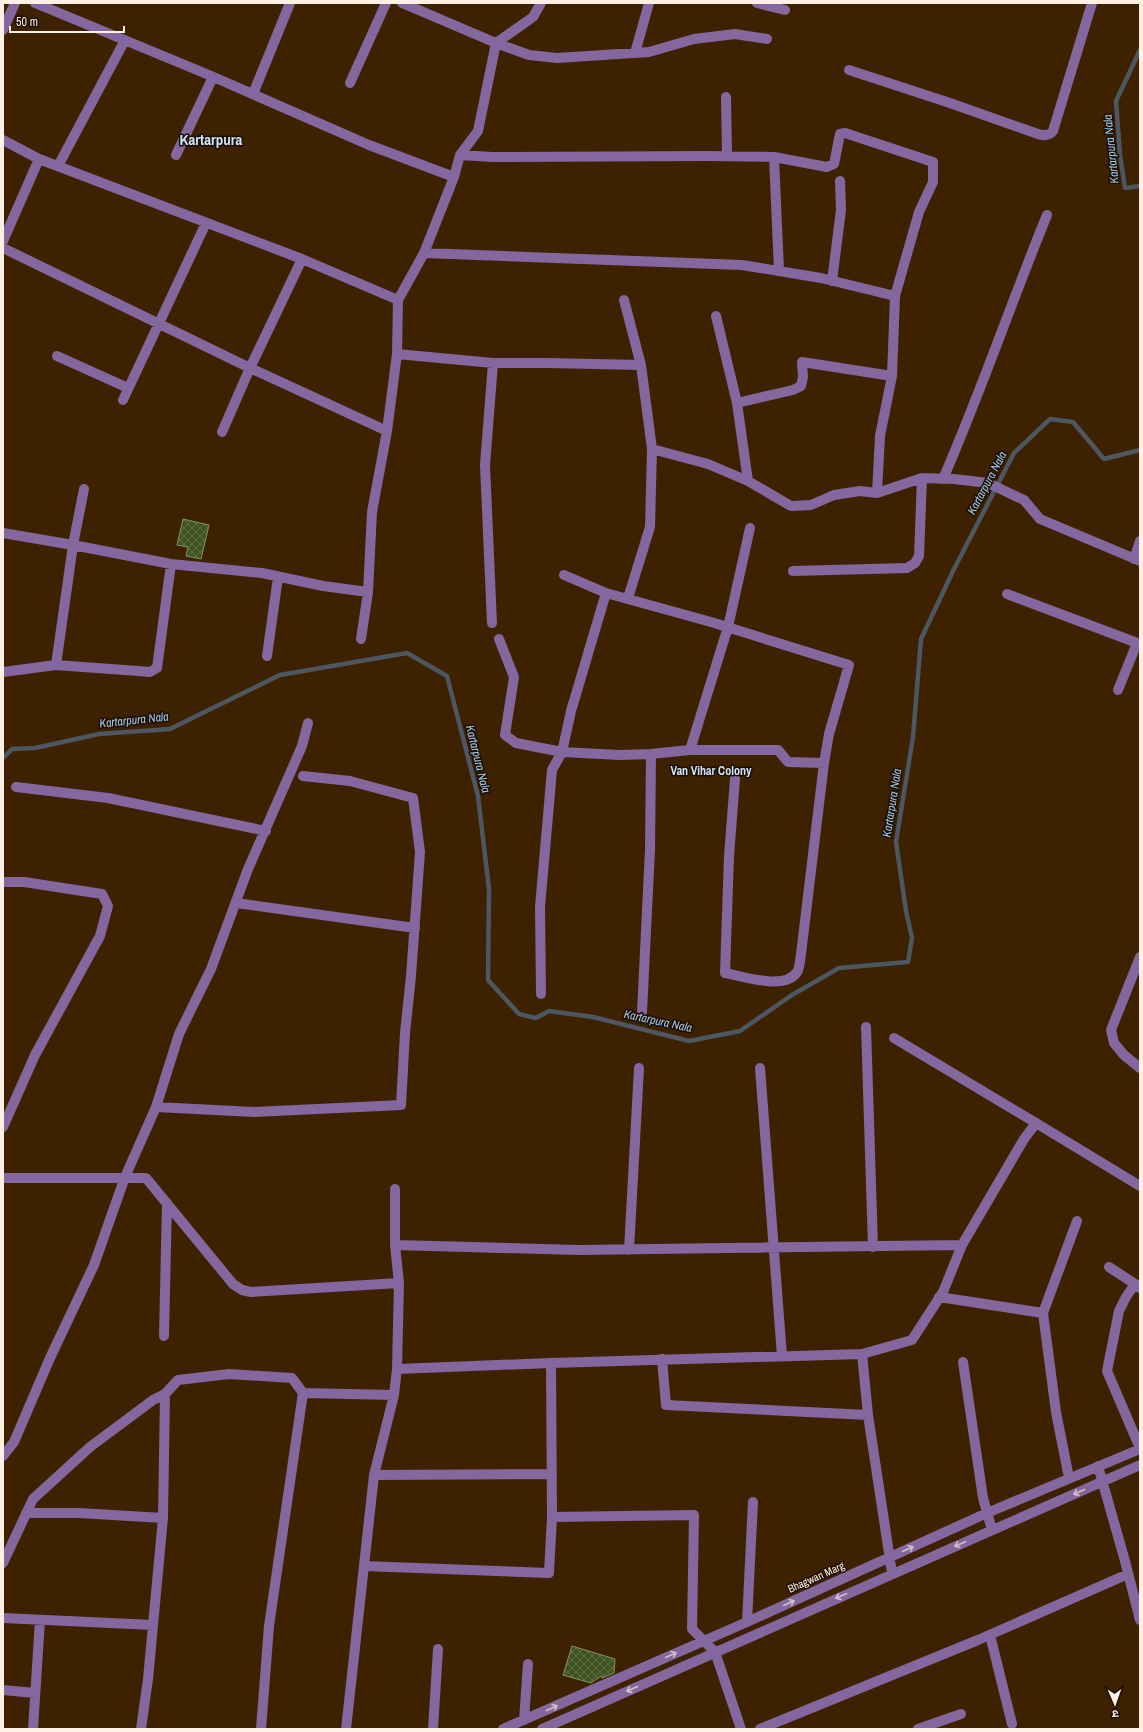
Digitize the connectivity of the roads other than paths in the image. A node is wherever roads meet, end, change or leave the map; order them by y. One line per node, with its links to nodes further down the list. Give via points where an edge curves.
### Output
1 (15, 3): 11 (street)
2 (35, 3): 13 (street)
3 (290, 3): 19 (street)
4 (386, 3): 18 (street)
5 (402, 3): 14 (street)
6 (541, 3): 14 (street, via 533,17)
7 (649, 3): 15 (street)
8 (757, 3): 10 (street)
9 (1092, 3): 16 (street, via 1053,131 1044,136)
10 (785, 10)
11 (3, 30)
12 (767, 39): 15 (street, via 735,34 694,39 649,52)
13 (125, 40): 17 (street); 27 (street)
14 (496, 43): 15 (street, via 529,54 557,58); 23 (street, via 478,131)
15 (635, 53)
16 (849, 70)
17 (213, 77): 19 (street); 22 (street)
18 (350, 83)
19 (253, 94): 28 (street, via 368,146)
20 (726, 97): 24 (street)
21 (3, 140): 26 (street)
22 (176, 155)
23 (460, 155): 24 (street); 28 (street)
24 (727, 156): 25 (street)
25 (774, 157): 36 (street); 38 (street, via 827,167 834,164 840,134 845,133 933,162 933,182 919,212)
26 (39, 159): 27 (street); 32 (street)
27 (58, 166): 31 (street)
28 (454, 177): 34 (street)
29 (840, 181): 37 (street, via 841,210)
30 (1047, 215): 56 (street, via 967,424)
31 (206, 223): 35 (street); 42 (street)
32 (3, 241)
33 (3, 248): 42 (street)
34 (424, 253): 36 (street, via 742,265); 39 (street)
35 (302, 259): 39 (street); 47 (street)
36 (779, 271): 37 (street)
37 (832, 281): 38 (street)
38 (895, 296): 48 (street)
39 (398, 300): 43 (street)
40 (624, 300): 46 (street)
41 (716, 316): 51 (street)
42 (159, 323): 47 (street); 49 (street)
43 (397, 354): 45 (street); 52 (street)
44 (57, 356): 49 (street)
45 (493, 363): 46 (street); 73 (street, via 484,465)
46 (641, 366): 54 (street)
47 (250, 368): 52 (street); 53 (street)
48 (892, 376): 51 (street, via 802,362 802,386); 59 (street, via 880,436)
49 (128, 388): 50 (street)
50 (123, 400)
51 (737, 403): 57 (street)
52 (387, 431): 69 (street, via 372,512)
53 (222, 432)
54 (652, 449): 57 (street, via 708,464); 72 (street, via 650,527)
55 (922, 478): 56 (street); 59 (street); 66 (street, via 919,556 915,564 907,568)
56 (943, 479): 64 (street, via 988,483 1024,500 1040,519)
57 (748, 481): 59 (street, via 791,506 811,506 834,495 860,491)
58 (84, 490): 63 (street)
59 (877, 493)
60 (750, 528): 74 (street)
61 (3, 532): 63 (street)
62 (1140, 541): 64 (street)
63 (73, 545): 65 (street); 79 (street)
64 (1137, 560)
65 (171, 564): 68 (street, via 262,573); 79 (street, via 157,668 150,672)
66 (792, 571)
67 (564, 575): 70 (street)
68 (278, 577): 69 (street); 78 (street)
69 (368, 592): 75 (street)
70 (606, 593): 72 (street); 84 (street, via 571,711)
71 (1007, 594): 77 (street)
72 (628, 598): 74 (street)
73 (492, 623)
74 (728, 627): 83 (street); 86 (street, via 850,664 829,734)
75 (361, 639)
76 (499, 639): 84 (street, via 514,678 505,735 516,743)
77 (1138, 643): 81 (street)
78 (267, 656)
79 (56, 665): 80 (street)
80 (3, 672)
81 (1118, 690)
82 (308, 722): 90 (street, via 302,746)
83 (690, 750): 85 (street); 86 (street, via 778,750 788,762)
84 (562, 752): 85 (street); 95 (street, via 552,770 540,907)
85 (651, 754): 96 (street, via 650,850)
86 (824, 763): 88 (street, via 800,960 797,973 788,979 770,982 725,973 729,856)
87 (303, 776): 93 (street, via 350,781 413,798 420,852)
88 (736, 779)
89 (16, 787): 90 (street, via 108,798)
90 (266, 831): 92 (street)
91 (3, 882): 104 (street, via 24,882 102,894 108,906 100,936 35,1054)
92 (236, 903): 93 (street); 102 (street, via 211,969 179,1034)
93 (415, 928): 102 (street, via 401,1105 254,1112)
94 (1140, 957): 101 (street, via 1111,1030 1114,1043)
95 (541, 994)
96 (642, 1012)
97 (866, 1027): 113 (street)
98 (894, 1038): 103 (street)
99 (639, 1068): 115 (street)
100 (760, 1068): 114 (street)
101 (1140, 1068)
102 (156, 1107): 105 (street)
103 (1036, 1123): 107 (street); 112 (street)
104 (3, 1127)
105 (125, 1177): 106 (street); 109 (street, via 146,1178); 133 (street, via 94,1265 14,1442)
106 (3, 1178)
107 (1140, 1186)
108 (395, 1189): 111 (street)
109 (167, 1203): 117 (street, via 233,1284 242,1290 251,1292); 121 (street)
110 (1077, 1221): 120 (street)
111 (395, 1245): 115 (street); 117 (street)
112 (962, 1245): 113 (street); 119 (street)
113 (873, 1247): 114 (street)
114 (774, 1248): 115 (street); 123 (street)
115 (629, 1250)
116 (1109, 1267): 118 (street)
117 (399, 1283): 127 (street)
118 (1138, 1286): 132 (street, via 1126,1296 1119,1311 1107,1371)
119 (940, 1297): 120 (street); 122 (street, via 912,1340)
120 (1043, 1313): 138 (street)
121 (164, 1336)
122 (862, 1354): 123 (street); 131 (street)
123 (782, 1356): 124 (street)
124 (662, 1359): 126 (street); 131 (street, via 666,1405)
125 (963, 1362): 141 (street)
126 (550, 1363): 127 (street); 136 (street)
127 (397, 1369): 130 (street)
128 (303, 1393): 129 (street, via 292,1378 229,1374 178,1380); 130 (street); 168 (street, via 268,1626)
129 (165, 1394): 142 (street, via 153,1400 90,1447 33,1499); 144 (street)
130 (394, 1395): 137 (street)
131 (868, 1415): 146 (street)
132 (1140, 1448): 135 (street, Bhagwan Marg)
133 (3, 1456)
134 (1140, 1465): 139 (street)
135 (1098, 1466): 138 (street, Bhagwan Marg); 139 (street)
136 (552, 1474): 137 (street); 143 (street)
137 (374, 1475): 148 (street)
138 (1068, 1478): 141 (street, Bhagwan Marg)
139 (1102, 1482): 145 (street, one-way to 145); 150 (street)
140 (753, 1502): 154 (street)
141 (987, 1513): 145 (street); 146 (street, Bhagwan Marg, one-way to 141)
142 (26, 1514): 144 (street, via 79,1513); 147 (street)
143 (552, 1517): 148 (street, via 549,1573); 157 (street, via 694,1515 692,1629)
144 (163, 1518): 155 (street)
145 (992, 1530): 149 (street, one-way to 149)
146 (890, 1558): 149 (street); 154 (street, Bhagwan Marg, one-way to 146)
147 (3, 1563)
148 (364, 1566): 169 (street)
149 (892, 1573): 159 (street, one-way to 159)
150 (1128, 1574): 153 (street); 156 (street)
151 (3, 1618): 152 (street)
152 (40, 1620): 155 (street); 162 (street)
153 (1140, 1620)
154 (747, 1622): 157 (street, Bhagwan Marg)
155 (153, 1625): 167 (street)
156 (990, 1635): 165 (street); 174 (street)
157 (703, 1641): 159 (street); 164 (street, Bhagwan Marg, one-way to 157)
158 (438, 1649): 170 (street)
159 (715, 1652): 172 (street, one-way to 172); 173 (street)
160 (528, 1664): 164 (street)
161 (3, 1690): 162 (street)
162 (35, 1693): 166 (street)
163 (961, 1714): 175 (street)
164 (524, 1720): 171 (street, Bhagwan Marg)
165 (1012, 1724)
166 (33, 1729)
167 (141, 1729)
168 (261, 1729)
169 (346, 1729)
170 (433, 1729)
171 (503, 1729)
172 (542, 1729)
173 (741, 1729)
174 (760, 1729)
175 (918, 1729)

